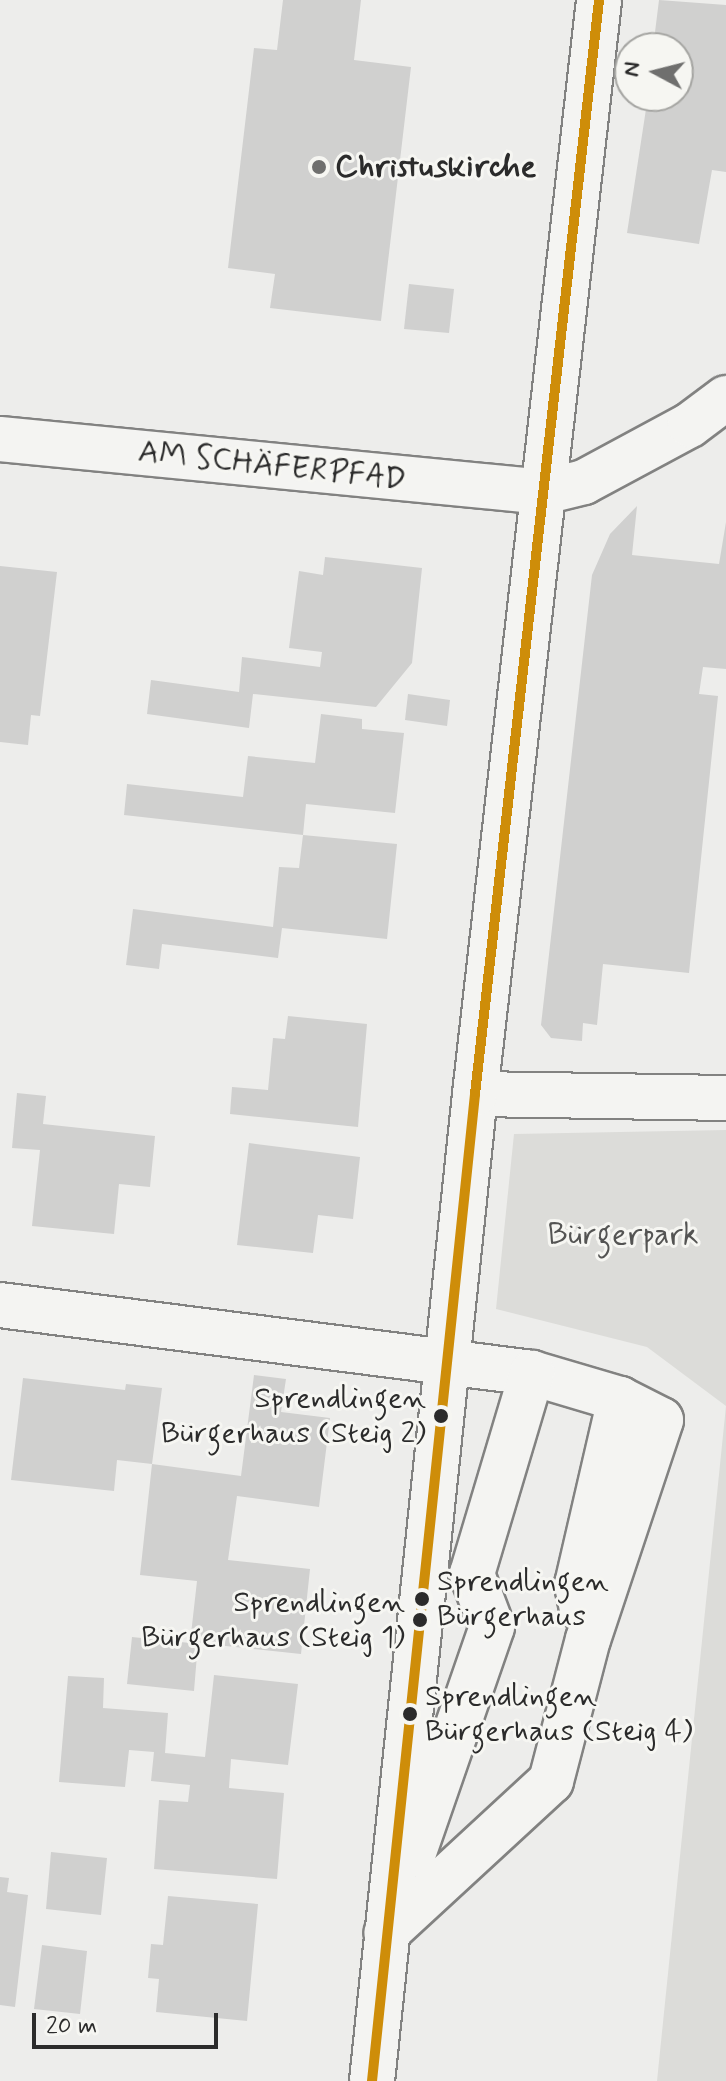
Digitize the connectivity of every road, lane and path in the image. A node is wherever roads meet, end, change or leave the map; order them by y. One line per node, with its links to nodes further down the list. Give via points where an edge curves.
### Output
1 (599, 0): 4 (street)
2 (726, 398): 4 (street, AM SCHÄFERPFAD, via 690,425 584,482)
3 (0, 439): 4 (street, AM SCHÄFERPFAD)
4 (544, 492): 5 (street)
5 (475, 1094): 6 (street); 8 (street)
6 (726, 1098)
7 (0, 1305): 8 (street)
8 (450, 1360): 9 (street); 10 (street)
9 (532, 1373): 10 (street, via 472,1574 492,1627); 10 (street, via 620,1399 661,1420 588,1639 551,1781)
10 (386, 1933): 11 (street)
11 (372, 2081)

